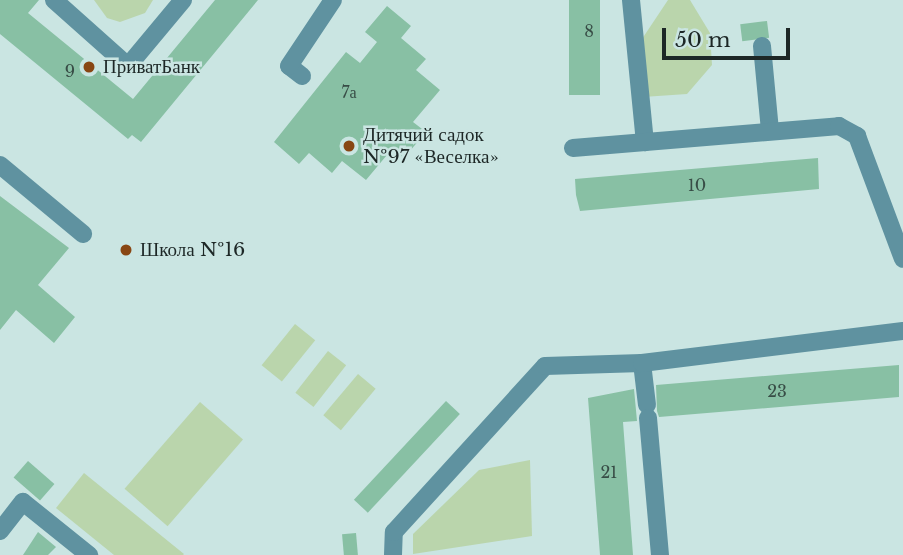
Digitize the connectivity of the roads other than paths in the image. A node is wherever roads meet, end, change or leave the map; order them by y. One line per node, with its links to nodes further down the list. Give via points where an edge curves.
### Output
1 (54, 0): 2 (lane, via 128,66)
2 (183, 0)
3 (333, 0): 6 (lane, via 289,66)
4 (631, 0): 8 (lane)
5 (762, 46): 7 (lane)
6 (302, 76)
7 (770, 131): 8 (lane); 12 (lane, via 839,126 857,136)
8 (645, 142): 9 (lane)
9 (573, 148)
10 (0, 165): 11 (lane)
11 (83, 234)
12 (903, 259)
13 (903, 331): 14 (lane)
14 (642, 363): 17 (lane, via 545,366 394,532); 18 (lane)
15 (0, 531): 16 (lane, via 23,502)
16 (89, 555)
17 (393, 555)
18 (660, 555)

